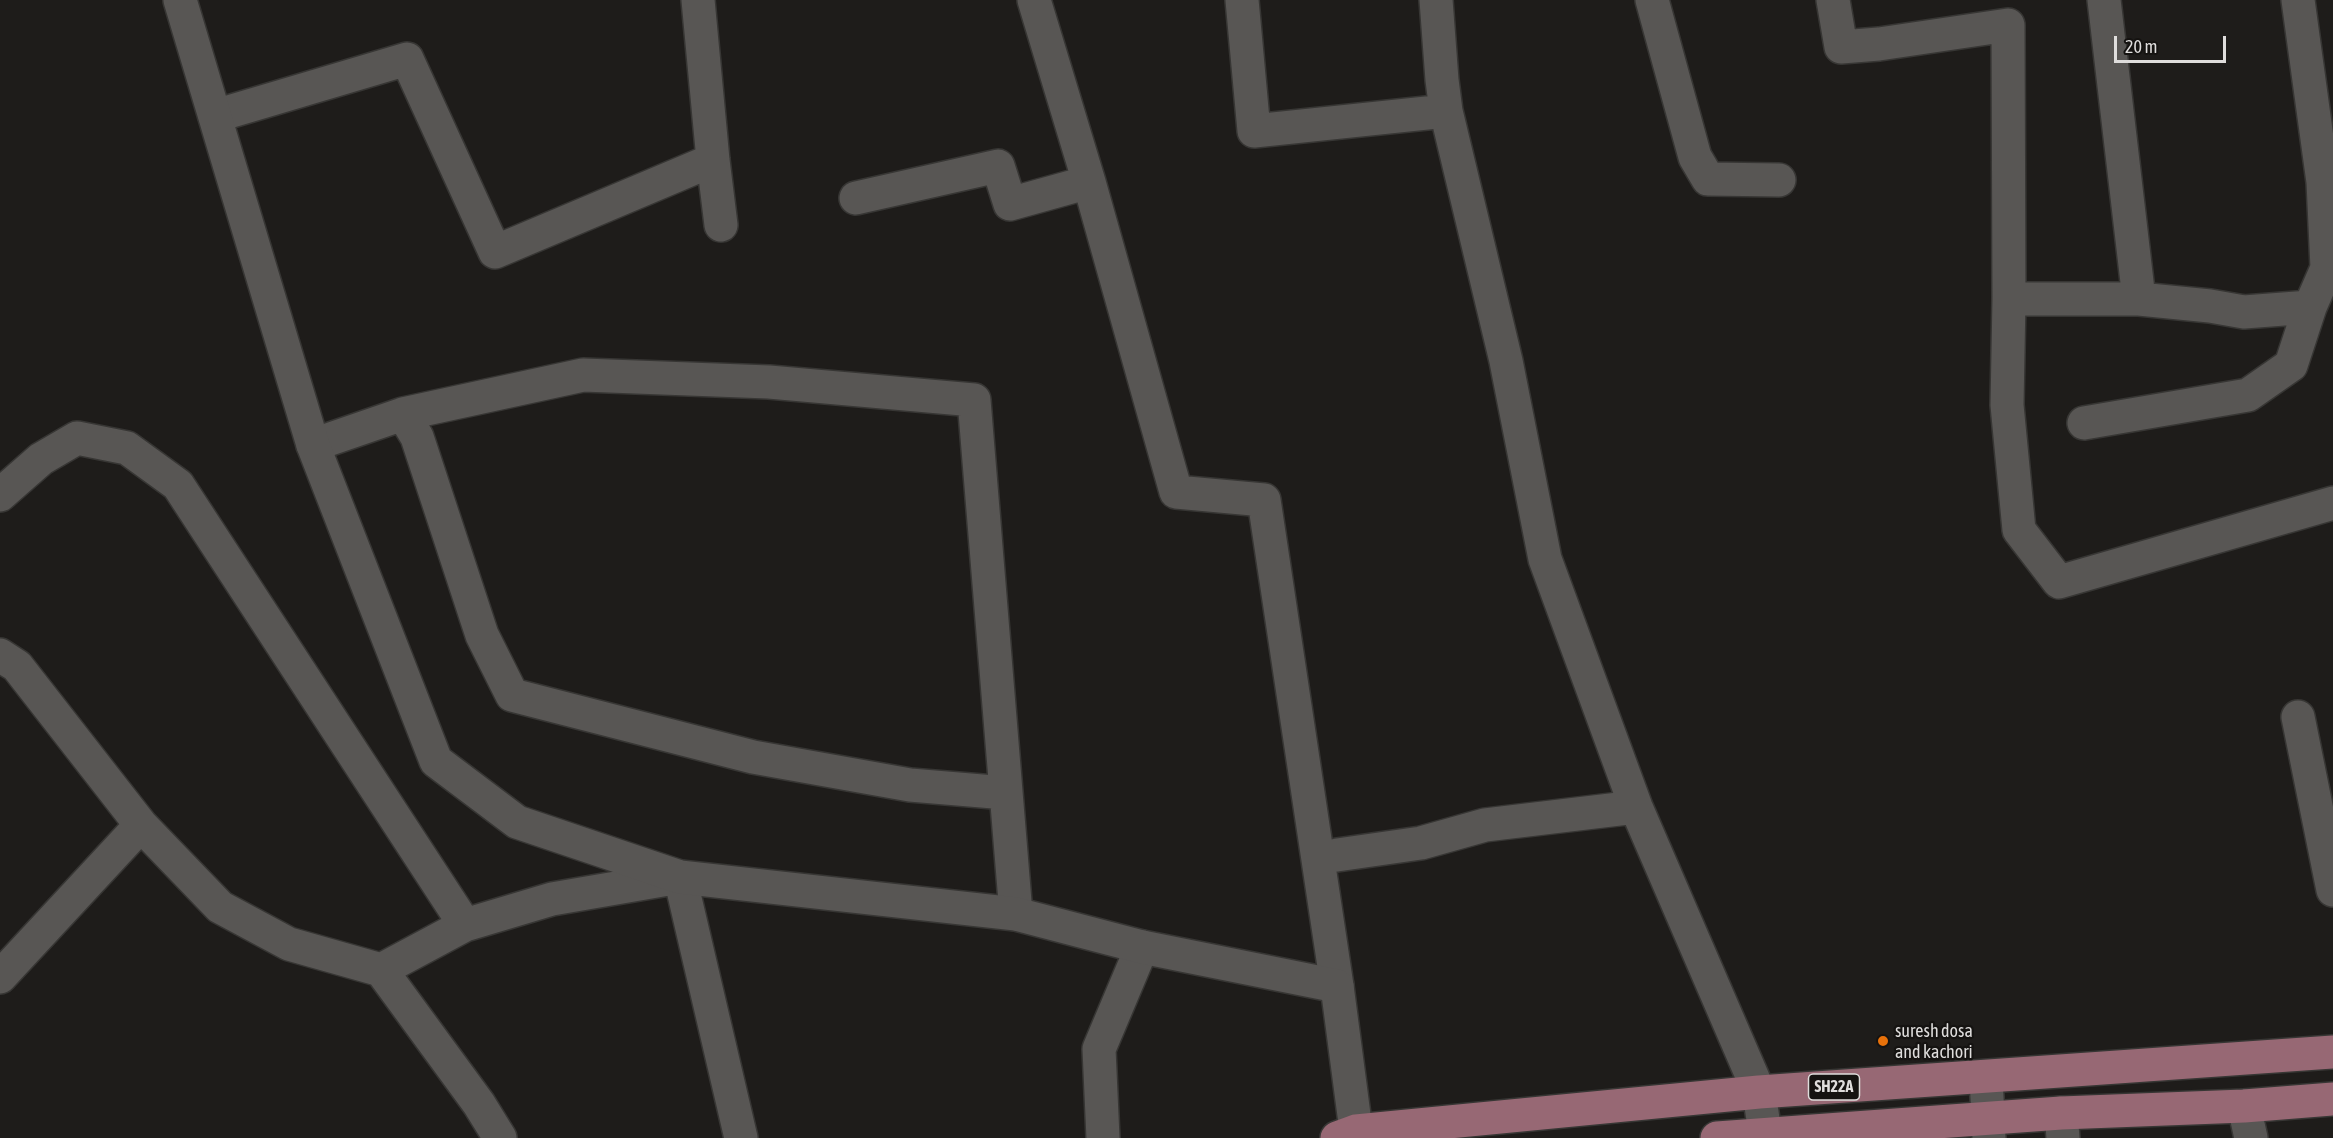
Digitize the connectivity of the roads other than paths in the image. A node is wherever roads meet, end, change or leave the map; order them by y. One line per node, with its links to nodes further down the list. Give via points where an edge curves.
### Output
1 (180, 0): 12 (street)
2 (698, 0): 13 (street)
3 (1034, 0): 16 (street)
4 (1242, 0): 11 (street, via 1254,131)
5 (1436, 0): 11 (street)
6 (1652, 0): 14 (street, via 1695,157 1708,179)
7 (1833, 0): 10 (street, via 1840,47 1879,44)
8 (2104, 0): 20 (street)
9 (2298, 0): 15 (street)
10 (2008, 13): 19 (street)
11 (1446, 111): 30 (street, via 1506,361 1545,559)
12 (215, 116): 13 (street, via 408,58 495,252); 24 (street)
13 (713, 160): 18 (street)
14 (1779, 180)
15 (2328, 181): 21 (street, via 2327,268)
16 (1089, 182): 17 (street, via 1010,204 998,166); 40 (street, via 1176,492 1264,500)
17 (856, 198)
18 (721, 225)
19 (2009, 299): 20 (street); 26 (street, via 2007,405 2019,530 2059,582)
20 (2139, 299): 21 (street, via 2244,312)
21 (2310, 307): 23 (street, via 2291,364 2248,395)
22 (403, 414): 24 (street); 29 (street, via 417,437 482,635 512,695 753,758 910,785); 29 (street, via 583,375 769,382 974,400)
23 (2084, 423)
24 (313, 445): 33 (street, via 436,761 517,822)
25 (0, 495): 36 (street, via 41,459 77,438 127,448 178,485)
26 (2333, 503)
27 (0, 655): 31 (street, via 17,666)
28 (2298, 717): 34 (street)
29 (1006, 793): 35 (street)
30 (1636, 807): 32 (street, via 1485,825 1421,843); 43 (street)
31 (141, 825): 38 (street, via 220,907 288,944); 39 (street)
32 (1337, 855)
33 (680, 877): 35 (street); 36 (street, via 552,899); 51 (street)
34 (2333, 890)
35 (1016, 914): 37 (street)
36 (465, 925): 38 (street)
37 (1142, 946): 40 (street); 52 (street, via 1098,1049)
38 (381, 970): 50 (street)
39 (0, 977)
40 (1337, 986): 49 (street)
41 (2333, 1052): 42 (main road, SH22A)
42 (1986, 1077): 43 (main road, SH22A); 47 (street)
43 (1759, 1092): 48 (street); 49 (main road, SH22A)
44 (2333, 1099): 45 (main road, SH22A)
45 (2244, 1106): 46 (main road, SH22A); 54 (street)
46 (2062, 1125): 47 (main road, SH22A)
47 (1989, 1128): 48 (main road, SH22A)
48 (1765, 1133): 53 (main road, SH22A)
49 (1350, 1136)
50 (500, 1138)
51 (741, 1138)
52 (1102, 1138)
53 (1717, 1138)
54 (2251, 1138)

